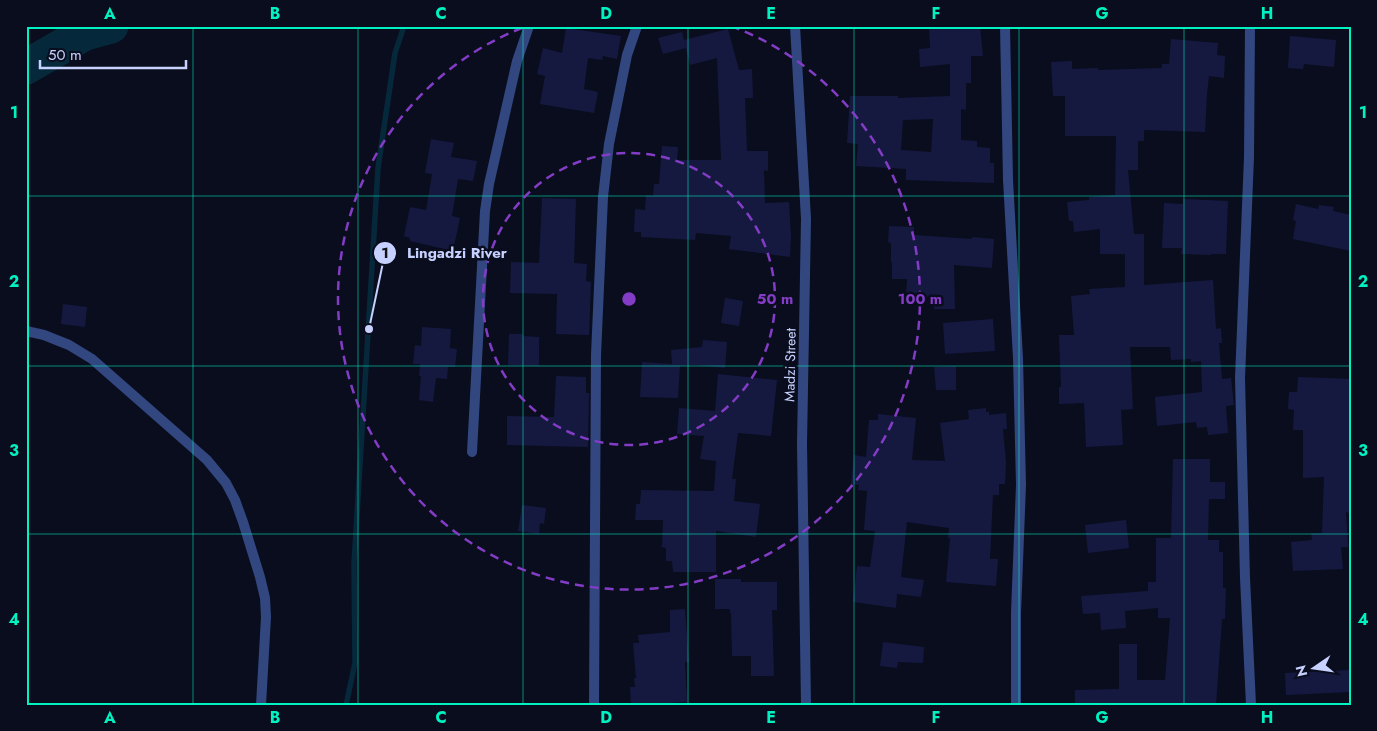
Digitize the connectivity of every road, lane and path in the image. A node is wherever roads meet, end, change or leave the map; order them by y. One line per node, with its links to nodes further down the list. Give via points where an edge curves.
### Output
1 (529, 26): 7 (street, via 517,61 485,211)
2 (637, 26): 9 (street, via 627,55 611,135 603,197 596,355)
3 (795, 26): 10 (street, Madzi Street, via 806,219 802,444)
4 (1004, 26): 11 (street, via 1021,485)
5 (1250, 26): 12 (street, via 1249,157 1240,378)
6 (26, 331): 8 (street, via 69,345 92,359 207,460 226,483 244,522 265,598)
7 (472, 452)
8 (261, 705)
9 (594, 705)
10 (806, 705)
11 (1016, 705)
12 (1251, 705)

